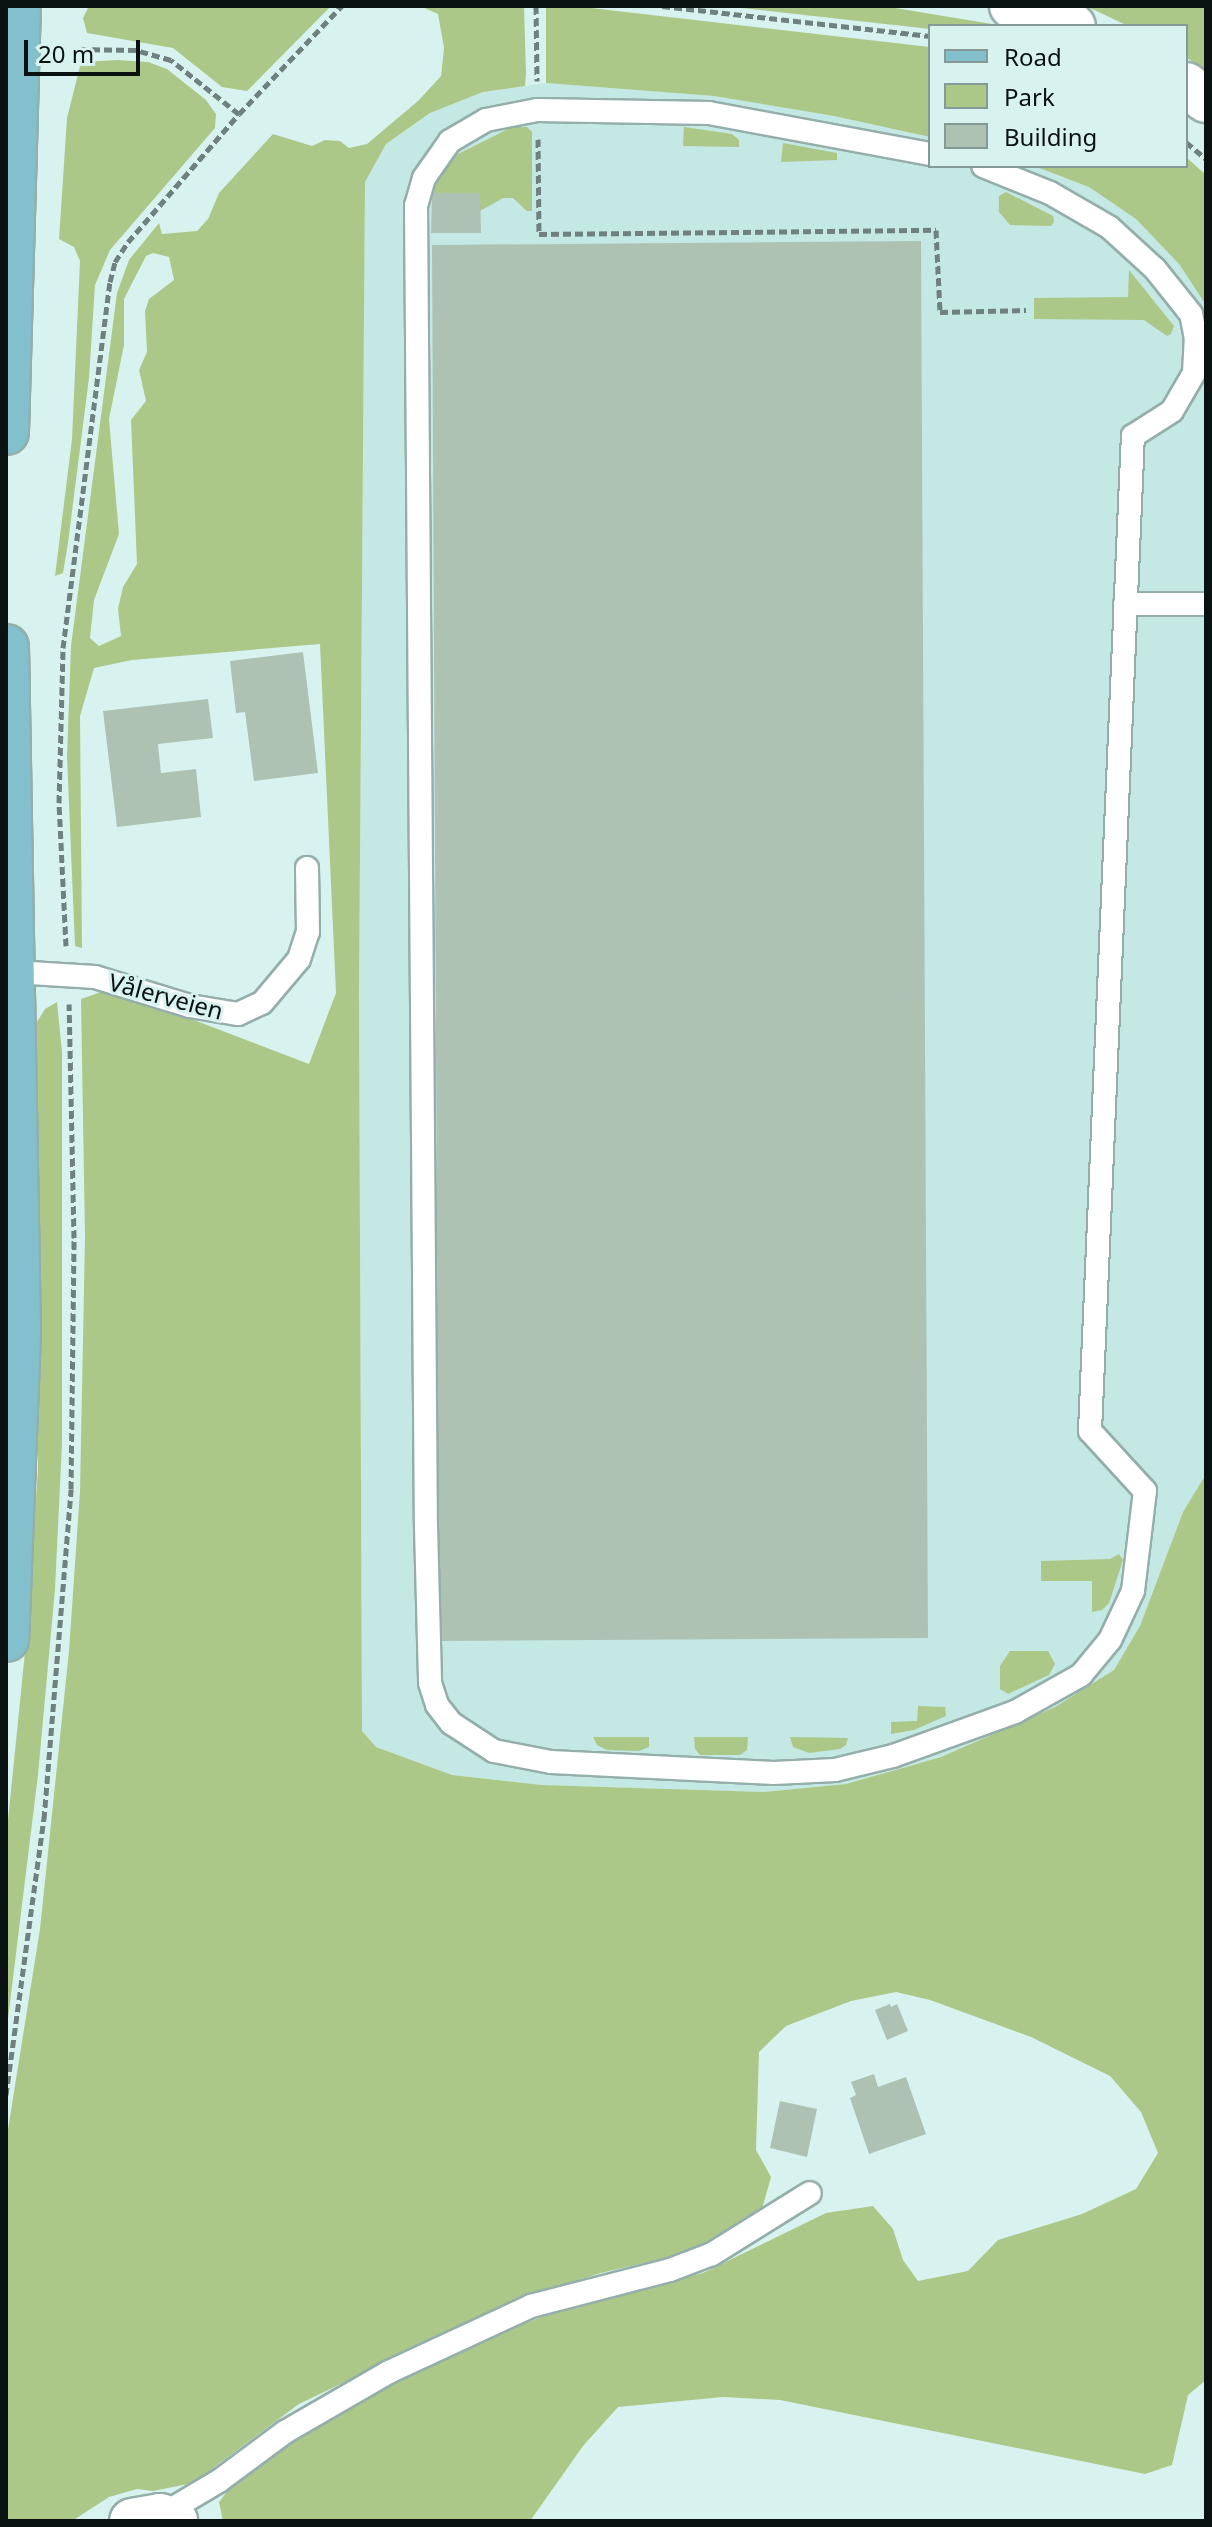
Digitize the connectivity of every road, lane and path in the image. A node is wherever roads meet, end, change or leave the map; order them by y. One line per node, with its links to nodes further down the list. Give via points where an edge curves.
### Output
1 (48, 6): 6 (main road)
2 (342, 6): 13 (path)
3 (536, 6): 12 (path)
4 (662, 6): 8 (path)
5 (1012, 6): 7 (street)
6 (17, 21): 19 (main road)
7 (1067, 24)
8 (928, 36)
9 (76, 49): 13 (path, via 136,50 171,60)
10 (1188, 86): 11 (street)
11 (1206, 100)
12 (537, 110): 15 (lane, via 709,113); 18 (path, via 539,234 936,230 940,312); 20 (lane, via 486,120 450,141 424,178 416,206 430,1683 437,1705 470,1738 494,1751 551,1762 774,1773 835,1770 893,1756 1015,1712 1081,1675 1110,1640 1133,1591 1145,1491 1090,1431)
13 (239, 114): 25 (path, via 128,242 110,282 63,648 59,803)
14 (1188, 144): 16 (path)
15 (928, 154)
16 (1206, 159)
17 (988, 168): 20 (lane, via 1050,193 1109,227 1155,269 1191,314 1194,373 1172,411 1133,436)
18 (1026, 310)
19 (6, 432)
20 (1125, 604): 21 (lane)
21 (1206, 604)
22 (6, 647): 24 (main road)
23 (307, 868): 25 (lane, Vålerveien, via 308,932 299,959 262,1003 238,1014)
24 (14, 972): 25 (lane, Vålerveien); 26 (main road, via 18,1332)
25 (68, 974): 27 (path, via 74,1238 71,1489 44,1819)
26 (6, 1639)
27 (6, 2095)
28 (810, 2193): 29 (lane, via 712,2254 531,2306 389,2372 296,2425)
29 (156, 2519)

